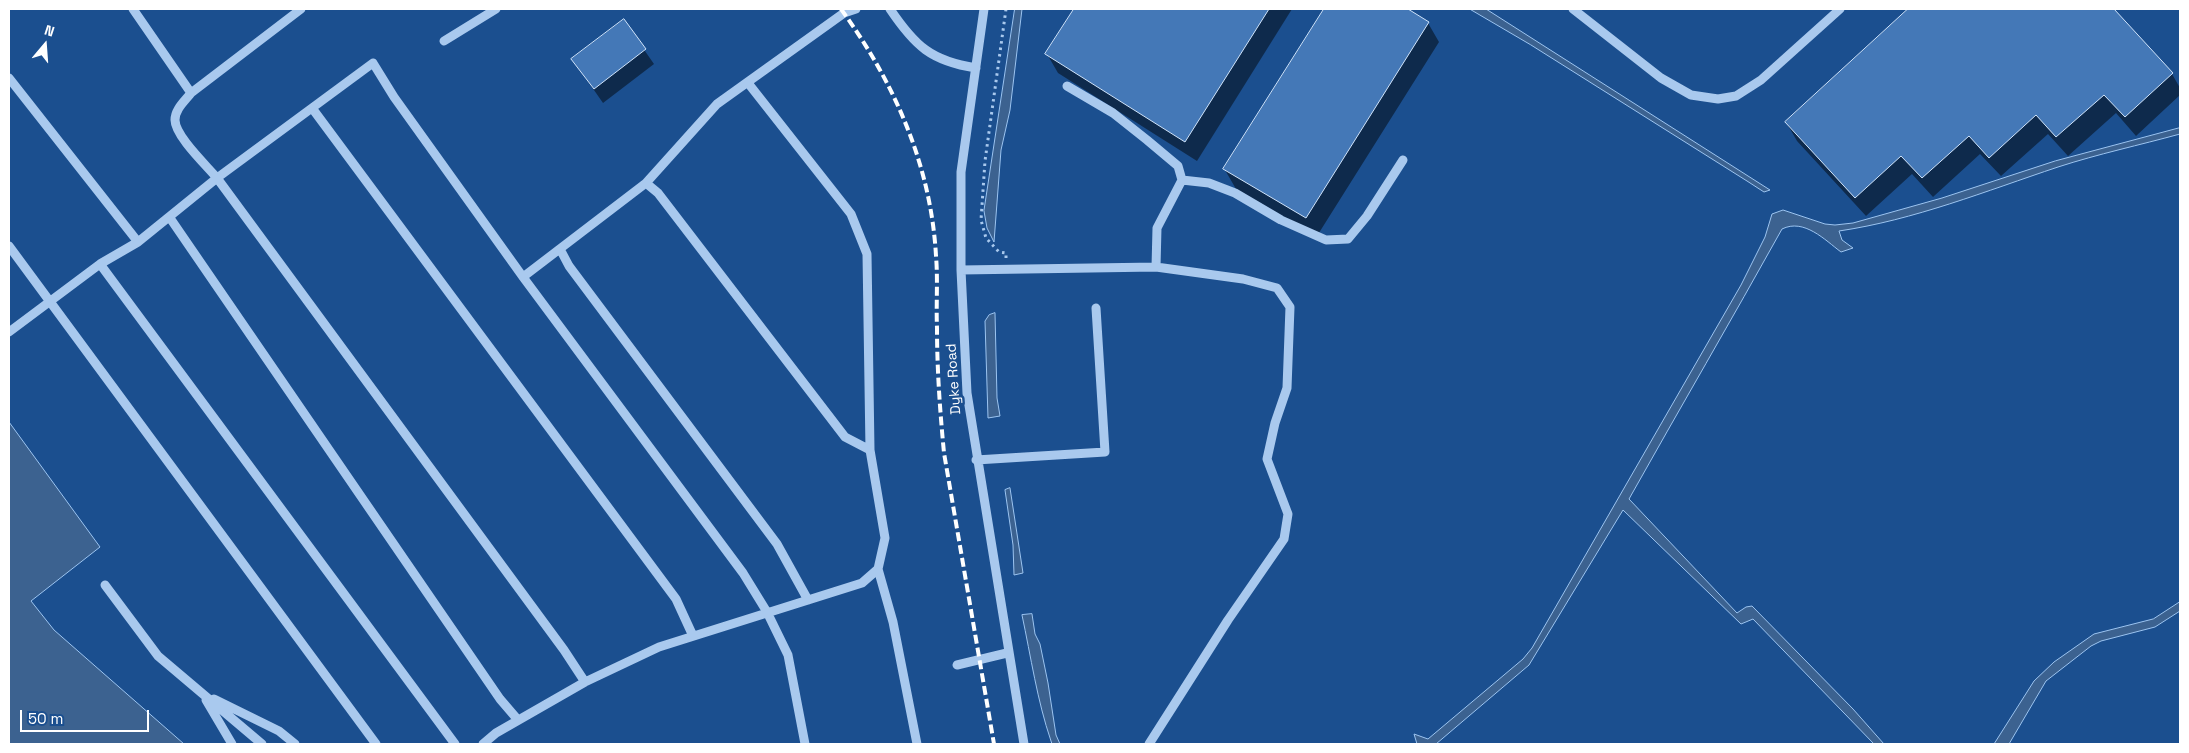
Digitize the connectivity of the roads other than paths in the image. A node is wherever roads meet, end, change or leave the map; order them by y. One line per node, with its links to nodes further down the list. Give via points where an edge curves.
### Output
1 (133, 9): 15 (street)
2 (301, 9): 9 (street)
3 (496, 9): 10 (street)
4 (856, 9): 13 (street, via 844,13)
5 (890, 9): 11 (street, via 908,35 931,54 953,64)
6 (984, 9): 11 (street, Dyke Road)
7 (1573, 9): 8 (street, via 1662,78 1691,95 1718,99 1736,96 1761,80)
8 (1840, 9)
9 (290, 12): 15 (street)
10 (444, 41)
11 (976, 68): 27 (street, Dyke Road, via 961,172)
12 (9, 78): 22 (street)
13 (748, 83): 20 (street, via 717,104); 33 (street, via 851,214 867,254)
14 (1067, 86): 19 (street, via 1113,113 1147,140 1178,166)
15 (191, 93): 18 (street, via 178,110 175,121 182,136)
16 (312, 108): 18 (street); 28 (street, via 373,63); 39 (street, via 676,599)
17 (1403, 160): 19 (street, via 1348,239 1326,240 1281,220 1235,193 1209,183)
18 (217, 178): 21 (street); 42 (street, via 564,650)
19 (1182, 180): 26 (street, via 1157,228)
20 (646, 183): 24 (street); 33 (street, via 658,193 845,437)
21 (170, 218): 22 (street); 44 (street)
22 (138, 242): 25 (street)
23 (9, 246): 29 (street)
24 (560, 249): 28 (street); 37 (street, via 569,266 777,544)
25 (100, 264): 29 (street); 49 (street)
26 (1156, 267): 27 (street); 54 (street, via 1243,279 1277,288 1290,307 1287,388 1274,422 1267,459 1288,514 1284,539)
27 (961, 270): 34 (street, Dyke Road, via 967,393)
28 (523, 277): 38 (street, via 743,573)
29 (50, 302): 32 (street); 48 (street)
30 (1096, 308): 34 (street, via 1105,452)
31 (9, 318): 32 (street)
32 (12, 330)
33 (870, 450): 35 (street, via 884,538)
34 (976, 460): 40 (street, Dyke Road)
35 (878, 569): 37 (street, via 862,583); 52 (street, via 893,622)
36 (105, 585): 43 (street, via 158,656)
37 (808, 600): 38 (street)
38 (767, 612): 39 (street); 51 (street, via 788,655)
39 (693, 636): 42 (street, via 659,647)
40 (1007, 652): 41 (street); 53 (street, Dyke Road)
41 (957, 665)
42 (584, 682): 44 (street)
43 (202, 694): 45 (street); 46 (street); 47 (street, via 279,731)
44 (518, 720): 50 (street)
45 (232, 744)
46 (262, 744)
47 (294, 744)
48 (376, 744)
49 (455, 744)
50 (482, 744)
51 (805, 744)
52 (917, 744)
53 (1024, 744)
54 (1149, 744)

